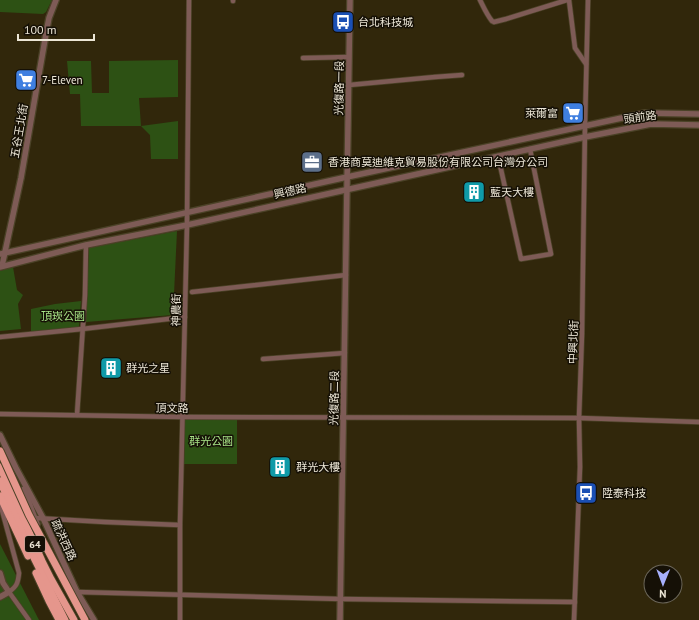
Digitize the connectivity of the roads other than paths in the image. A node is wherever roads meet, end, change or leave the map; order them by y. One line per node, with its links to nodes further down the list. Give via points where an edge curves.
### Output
1 (56, 0): 23 (street, 五谷王北街, via 49,18 21,178)
2 (190, 0): 20 (street, 神農街)
3 (350, 0): 7 (street, 光復路一段)
4 (480, 0): 5 (street, via 494,22)
5 (568, 0): 9 (street, via 575,48)
6 (588, 0): 9 (street, 中興北街)
7 (349, 57): 8 (street); 11 (street, 光復路一段)
8 (304, 58)
9 (586, 64): 13 (street, 中興北街)
10 (462, 76): 11 (street)
11 (349, 86): 18 (street, 光復路一段)
12 (699, 114): 13 (street, 頭前路, via 645,113)
13 (585, 125): 15 (street, 中興北街); 18 (street, 興德路)
14 (699, 125): 15 (street, 頭前路, via 651,124)
15 (585, 137): 16 (street, 興德路); 36 (street, 中興北街)
16 (530, 149): 17 (street, 興德路); 17 (street, via 551,254 521,259)
17 (498, 156): 19 (street, 興德路)
18 (347, 177): 19 (street, 光復路二段); 20 (street, 興德路)
19 (348, 189): 21 (street, 興德路); 25 (street, 光復路二段)
20 (187, 213): 21 (street, 神農街); 23 (street, 興德路)
21 (187, 225): 22 (street, 興德路); 27 (street, 神農街)
22 (86, 245): 24 (street, 興德路); 28 (street)
23 (2, 253): 24 (street, 五谷王北街)
24 (1, 266)
25 (346, 275): 26 (street); 30 (street, 光復路二段)
26 (192, 292)
27 (185, 317): 28 (street); 34 (street, 神農街)
28 (82, 329): 29 (street); 33 (street)
29 (0, 338)
30 (345, 353): 31 (street); 35 (street, 光復路二段)
31 (262, 359)
32 (0, 414): 33 (street, 頂文路)
33 (77, 415): 34 (street, 頂文路)
34 (183, 417): 35 (street, 頂文路); 47 (street, 神農街)
35 (344, 418): 36 (street, 頂文路); 54 (street, 光復路二段)
36 (579, 418): 37 (street, 頂文路); 55 (street, 中興北街, via 580,467)
37 (699, 422)
38 (0, 435): 41 (street, 疏洪西路)
39 (0, 451): 61 (highway, bridge, via 29,515)
40 (0, 466): 59 (highway, 64, via 42,561)
41 (16, 468): 45 (street, 疏洪西路); 46 (street, 疏洪西路)
42 (0, 481): 58 (highway, 64, via 29,548)
43 (0, 496): 49 (highway)
44 (0, 502): 50 (street, via 19,573 16,587)
45 (34, 518): 46 (street); 60 (street, 疏洪西路, via 52,564)
46 (43, 518): 47 (street); 51 (street, 疏洪西路)
47 (180, 525): 52 (street, 神農街)
48 (0, 573): 50 (street)
49 (39, 580): 57 (highway); 58 (highway)
50 (9, 592): 53 (street); 56 (street)
51 (77, 592): 52 (street); 62 (street, 疏洪西路)
52 (180, 595): 54 (street); 63 (street, 神農街)
53 (0, 597)
54 (341, 598): 55 (street); 64 (street, 光復路二段)
55 (575, 602): 65 (street, 中興北街)
56 (29, 620)
57 (59, 620)
58 (66, 620)
59 (74, 620)
60 (82, 620)
61 (85, 620)
62 (94, 620)
63 (180, 620)
64 (340, 620)
65 (574, 620)

